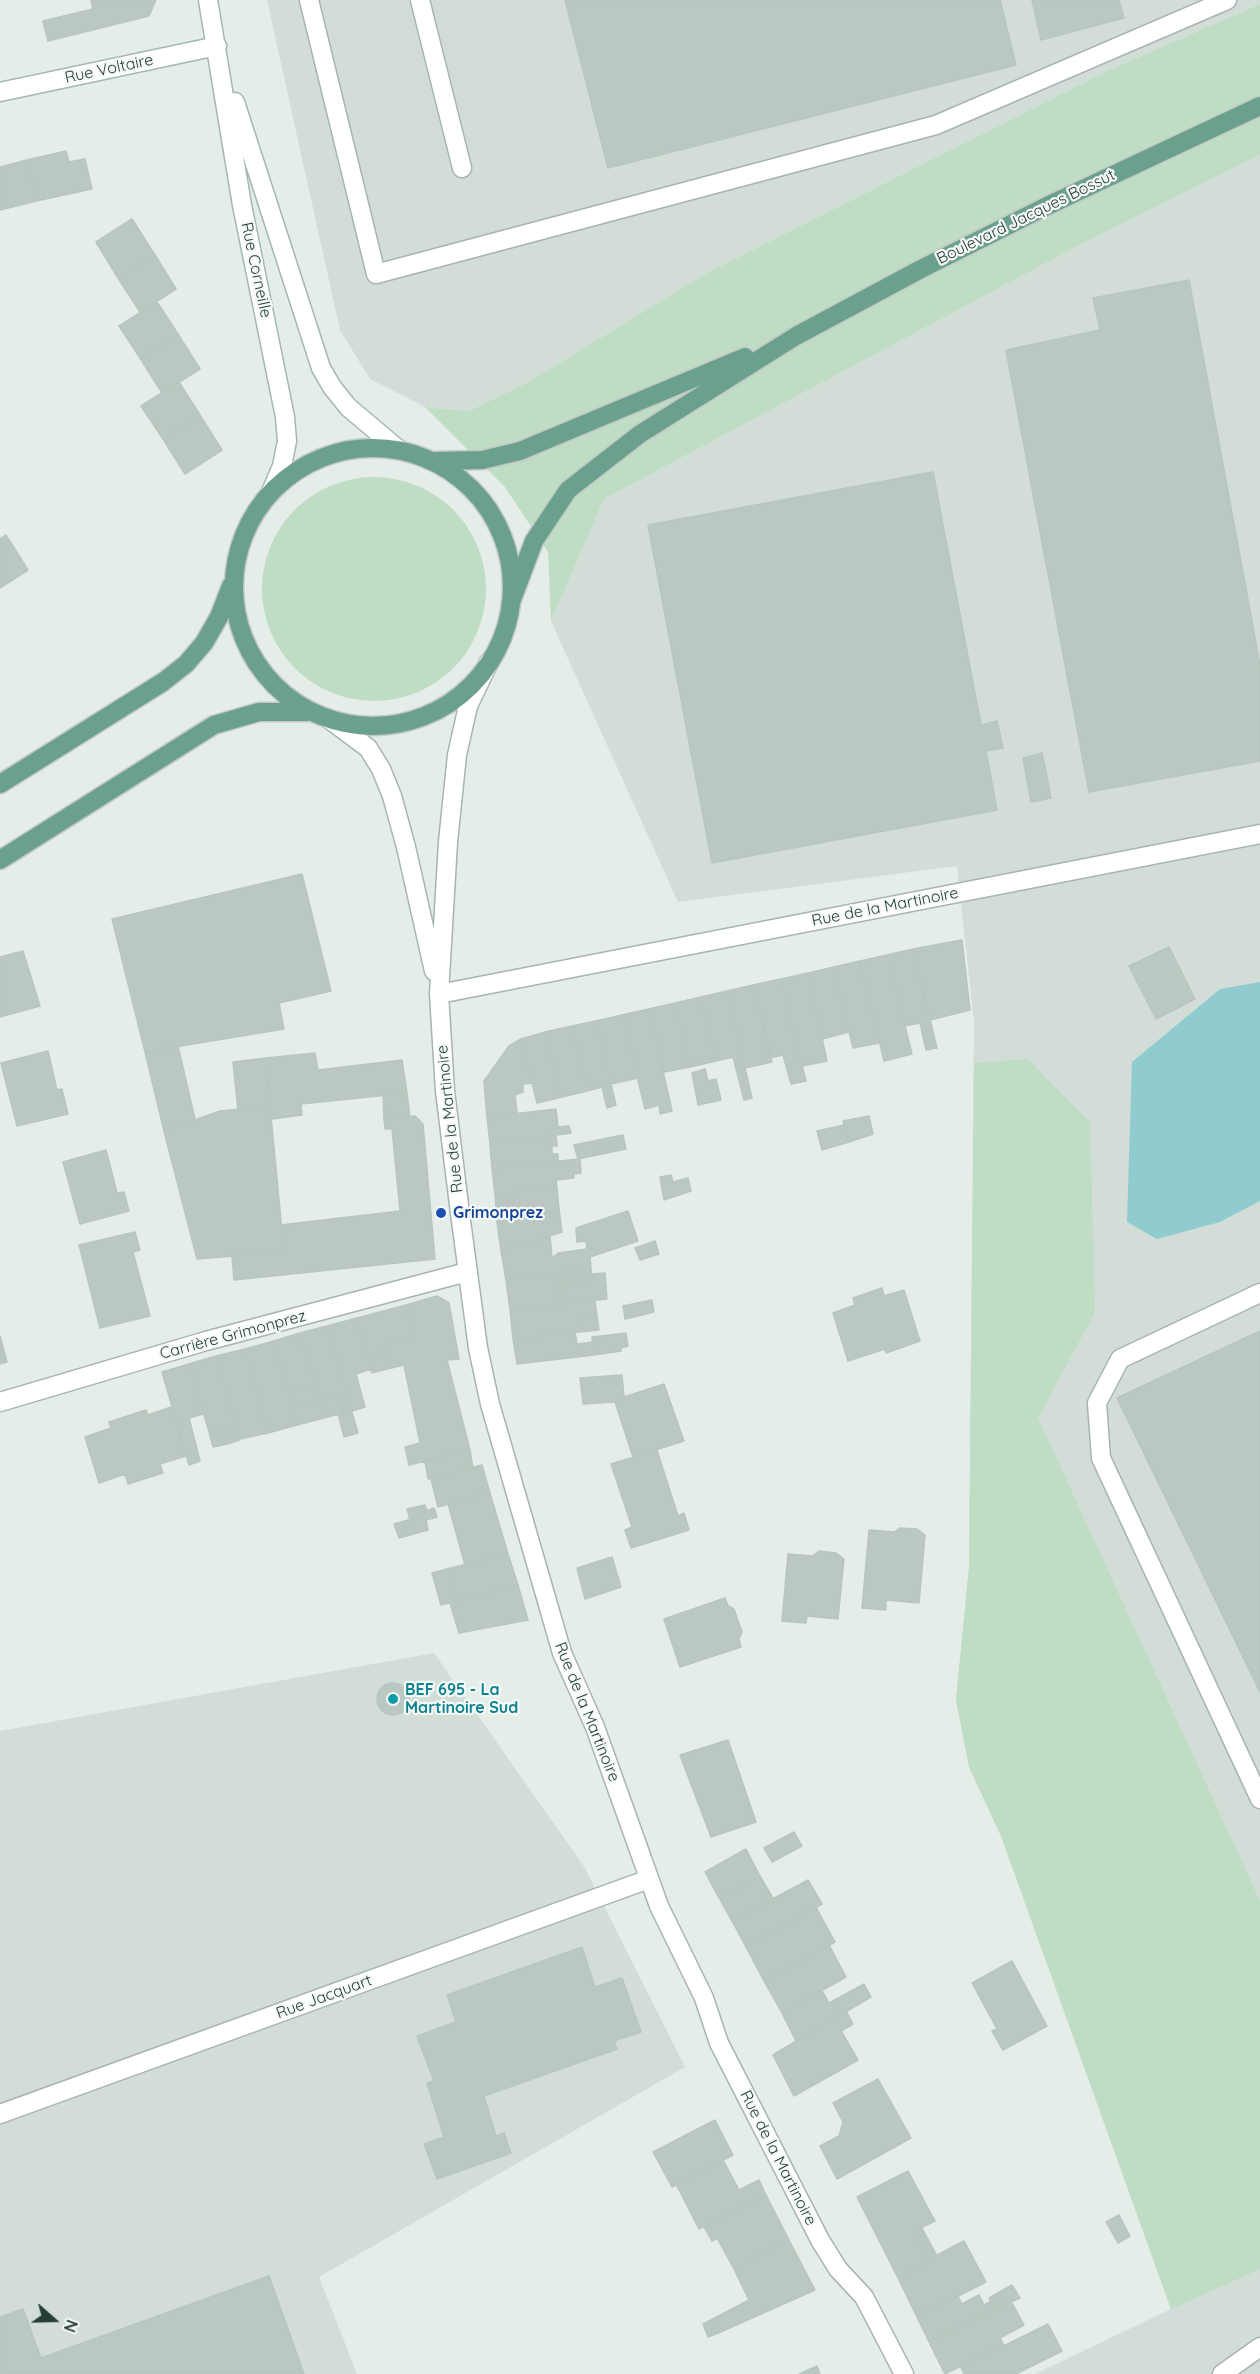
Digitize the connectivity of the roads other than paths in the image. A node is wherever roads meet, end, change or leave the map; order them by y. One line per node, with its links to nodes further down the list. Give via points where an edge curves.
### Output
1 (208, 0): 5 (street, Rue Corneille)
2 (309, 0): 4 (street, via 376,274 936,125)
3 (420, 0): 8 (street)
4 (1227, 0)
5 (217, 46): 6 (street, Rue Voltaire); 10 (street, Rue Corneille, via 321,368 348,407); 12 (street, Rue Corneille, via 242,205 285,417 287,441)
6 (0, 92)
7 (1260, 106): 9 (main road, Boulevard Jacques Bossut, via 985,236)
8 (462, 168)
9 (796, 336): 11 (main road, Boulevard Jacques Bossut, via 535,446 482,460); 14 (main road, Boulevard Jacques Bossut, via 640,434 568,490 534,541)
10 (399, 450): 11 (main road); 12 (main road, via 339,452 302,468)
11 (431, 461): 14 (main road, via 467,485 493,518 508,559)
12 (271, 492): 13 (main road, via 249,525)
13 (236, 564): 16 (main road, via 235,603 245,641 265,675); 18 (main road, via 219,617 186,664)
14 (510, 602): 15 (main road, via 500,643)
15 (489, 662): 17 (main road, via 462,692 428,714 399,723 369,726); 21 (street, Rue de la Martinoire, via 468,706 457,755)
16 (311, 712): 17 (main road); 20 (main road, via 259,712 214,725)
17 (329, 719): 21 (street, Rue de la Martinoire, via 368,748 389,787)
18 (0, 784)
19 (1260, 834): 21 (street, Rue de la Martinoire)
20 (0, 860)
21 (439, 994): 22 (street, Rue de la Martinoire, via 446,1091)
22 (468, 1272): 24 (street, Carrière Grimonprez, via 206,1341); 26 (street, Rue de la Martinoire, via 489,1396 556,1635 595,1727)
23 (1260, 1293): 25 (street, via 1120,1359 1097,1403 1101,1458)
24 (0, 1402)
25 (1260, 1799)
26 (649, 1880): 27 (street, Rue Jacquart); 29 (street, Rue de la Martinoire, via 705,1998 719,2043 820,2240 838,2269 864,2297)
27 (0, 2114)
28 (1257, 2352): 30 (street)
29 (904, 2374)
30 (1222, 2374)

